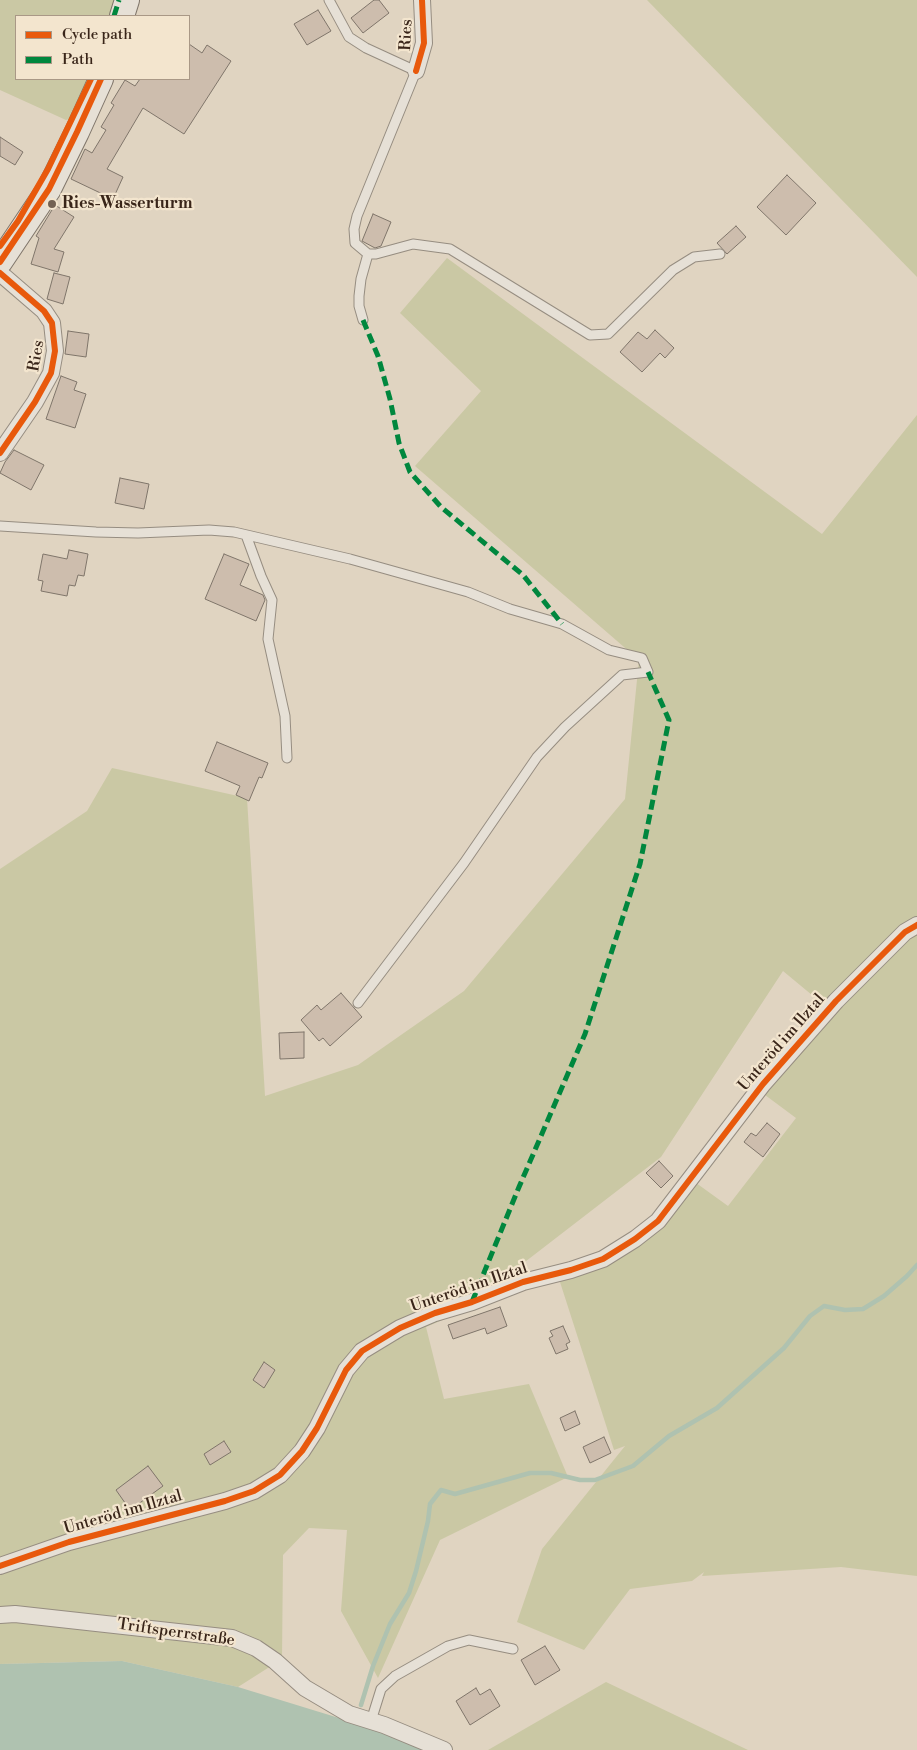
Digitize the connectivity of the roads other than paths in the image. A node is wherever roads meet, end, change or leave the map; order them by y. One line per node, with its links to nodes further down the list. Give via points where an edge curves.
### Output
1 (127, 0): 4 (street)
2 (329, 0): 5 (lane, Ries, via 349,37)
3 (422, 0): 5 (street, Ries, via 424,43)
4 (122, 15)
5 (416, 71): 7 (lane, Ries, via 357,216 355,243)
6 (101, 80): 9 (street, via 49,189)
7 (368, 254): 8 (lane, via 413,244 450,249 590,335 608,334 672,270 694,257); 11 (lane, via 359,296)
8 (720, 254)
9 (0, 262)
10 (0, 273): 12 (street, Ries, via 44,311 52,323 55,351 51,373 36,402)
11 (363, 320)
12 (0, 453)
13 (0, 526): 14 (lane, via 121,533 209,530)
14 (246, 534): 15 (lane, via 272,600 268,639 285,716); 17 (lane, via 418,577 562,624 609,650 642,658 648,672 622,676 537,757 464,863)
15 (287, 758)
16 (917, 925): 18 (street, Unteröd im Ilztal, via 905,932 836,1001 763,1084 658,1221 635,1239 603,1259 523,1282 400,1328 362,1351 346,1370 302,1451 280,1474 254,1491 69,1542)
17 (358, 1003)
18 (0, 1566)
19 (0, 1615): 21 (street, Triftsperrstraße, via 232,1638 256,1648 275,1661 305,1688 349,1714)
20 (513, 1649): 21 (lane, via 469,1640 448,1646 395,1676 381,1689)
21 (371, 1721): 22 (street, Triftsperrstraße)
22 (444, 1750)

